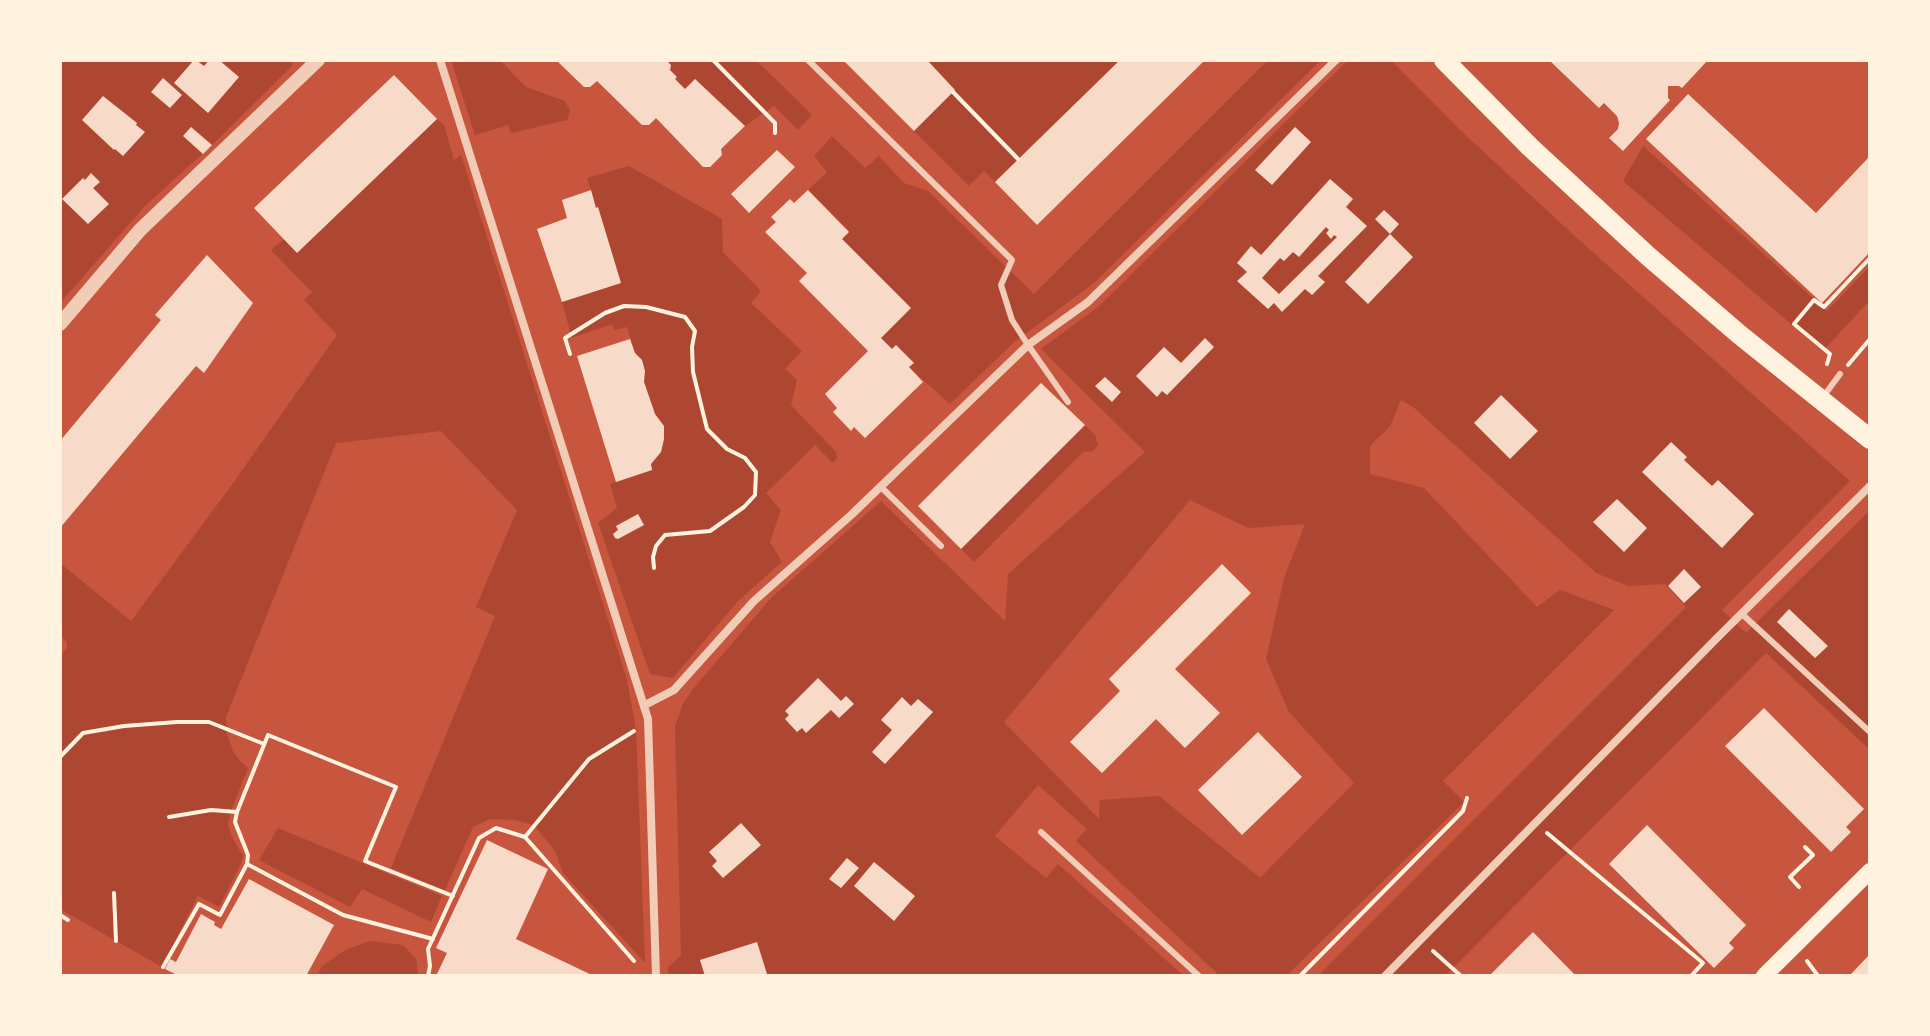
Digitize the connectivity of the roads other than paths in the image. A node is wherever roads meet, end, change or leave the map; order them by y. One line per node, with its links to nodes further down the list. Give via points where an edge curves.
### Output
1 (317, 60): 6 (street, via 140,230)
2 (440, 60): 16 (street)
3 (808, 60): 7 (lane, via 1012,260 1001,285 1012,320)
4 (1336, 60): 7 (street, via 1088,302)
5 (1444, 60): 9 (main road, via 1648,256)
6 (60, 324)
7 (1028, 345): 10 (lane); 13 (street)
8 (1840, 374): 9 (lane)
9 (1820, 400): 11 (main road)
10 (1068, 402)
11 (1870, 439)
12 (1870, 486): 15 (street)
13 (881, 487): 14 (lane); 16 (street, via 754,601 674,690)
14 (941, 546)
15 (1742, 614): 17 (lane); 22 (street)
16 (645, 705): 20 (street)
17 (1870, 732)
18 (1041, 832): 21 (lane)
19 (1870, 871): 23 (main road)
20 (656, 976)
21 (1199, 976)
22 (1385, 976)
23 (1764, 976)

